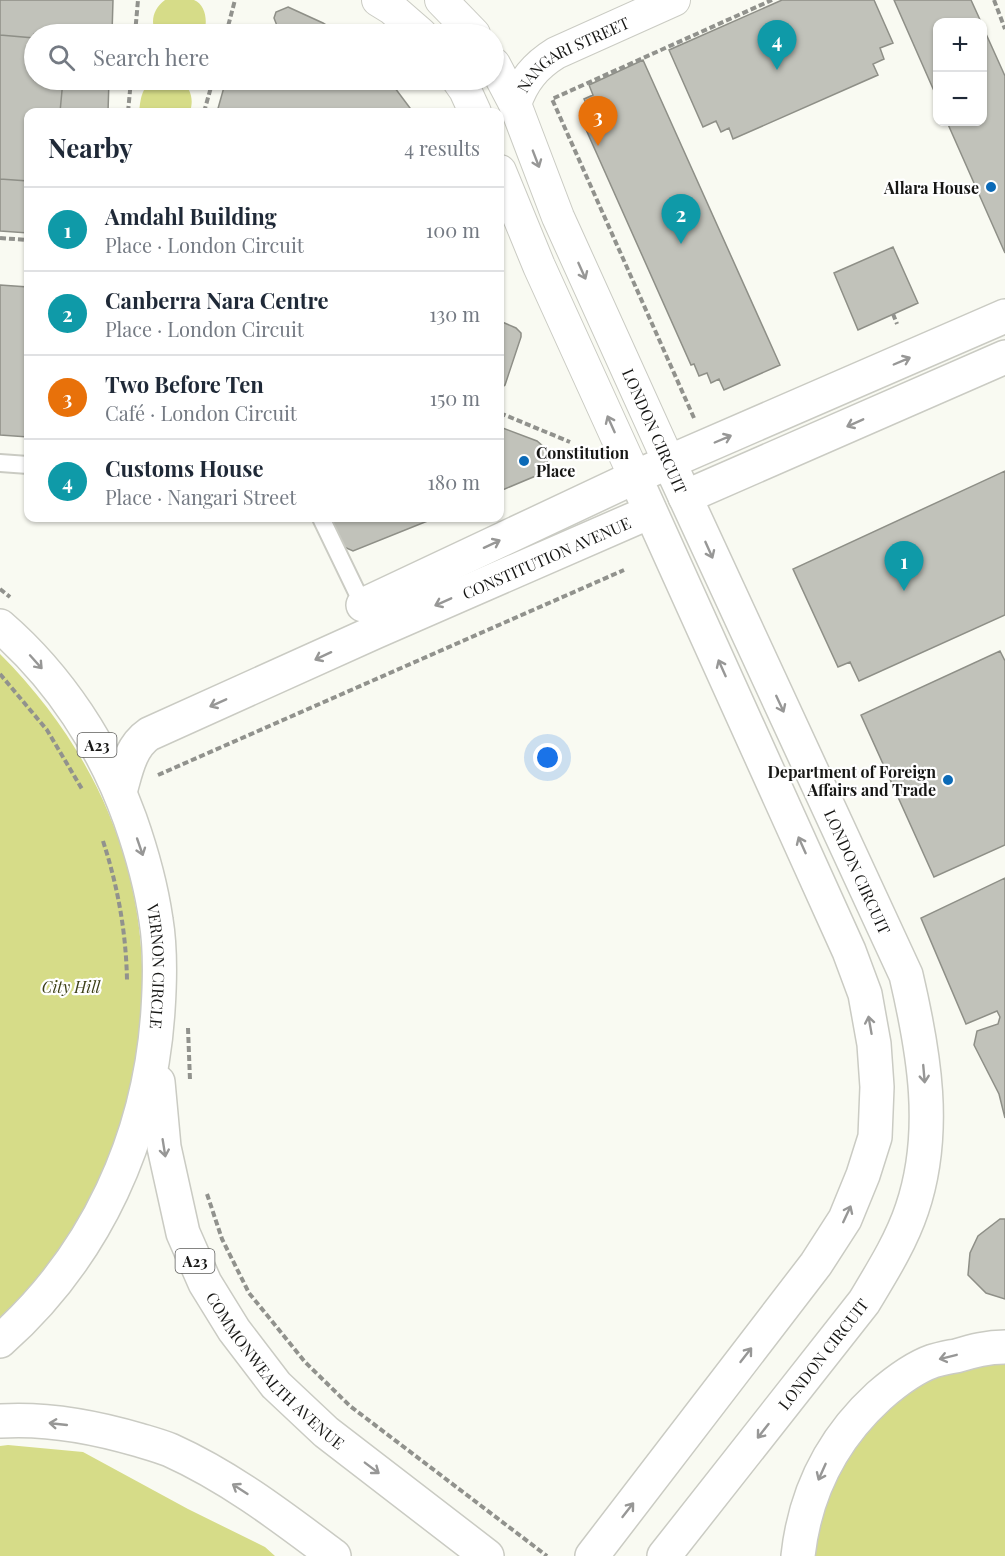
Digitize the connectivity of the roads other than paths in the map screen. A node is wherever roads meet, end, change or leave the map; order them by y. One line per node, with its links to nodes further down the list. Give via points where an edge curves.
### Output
1 (378, 0): 4 (street)
2 (441, 0): 5 (street)
3 (674, 0): 8 (street, NANGARI STREET, via 556,52 531,73)
4 (409, 24)
5 (464, 24)
6 (504, 84): 8 (street, LONDON CIRCUIT)
7 (465, 90): 9 (street)
8 (515, 105): 13 (street, LONDON CIRCUIT, one-way to 13, via 558,217)
9 (473, 108)
10 (504, 181): 16 (street, one-way to 10)
11 (1005, 316): 13 (main road, CONSTITUTION AVENUE, one-way to 11)
12 (1005, 357): 17 (main road, CONSTITUTION AVENUE, one-way to 17)
13 (669, 462): 16 (main road, CONSTITUTION AVENUE); 17 (main road, LONDON CIRCUIT)
14 (0, 463): 15 (lane)
15 (24, 465)
16 (635, 477): 18 (main road); 20 (main road, CONSTITUTION AVENUE, one-way to 16)
17 (685, 497): 18 (main road, CONSTITUTION AVENUE); 30 (main road, LONDON CIRCUIT, one-way to 30, via 906,975 922,1054 926,1135 912,1209 891,1257 864,1302)
18 (650, 512): 22 (main road, CONSTITUTION AVENUE, one-way to 22, via 149,734 134,750); 29 (main road, one-way to 18, via 816,1264 845,1219 875,1137 874,1044 864,994 827,899)
19 (323, 522): 20 (lane)
20 (363, 605)
21 (0, 626): 22 (main road, VERNON CIRCLE / A23, one-way to 22, via 68,700)
22 (120, 792): 23 (main road, VERNON CIRCLE / A23, one-way to 23, via 144,858 156,922 160,978)
23 (156, 1048): 24 (main road, VERNON CIRCLE / A23, via 133,1141 99,1217 45,1294); 28 (main road, COMMONWEALTH AVENUE / A23, one-way to 28, via 164,1148 183,1233 205,1283 234,1330 276,1385 326,1432)
24 (0, 1341)
25 (1005, 1347): 31 (main road, one-way to 31, via 988,1347 932,1361 896,1381 853,1422 830,1454 809,1500)
26 (0, 1421): 27 (main road, one-way to 26, via 239,1487 168,1449 90,1428)
27 (334, 1556)
28 (487, 1556)
29 (592, 1556)
30 (664, 1556)
31 (798, 1556)

